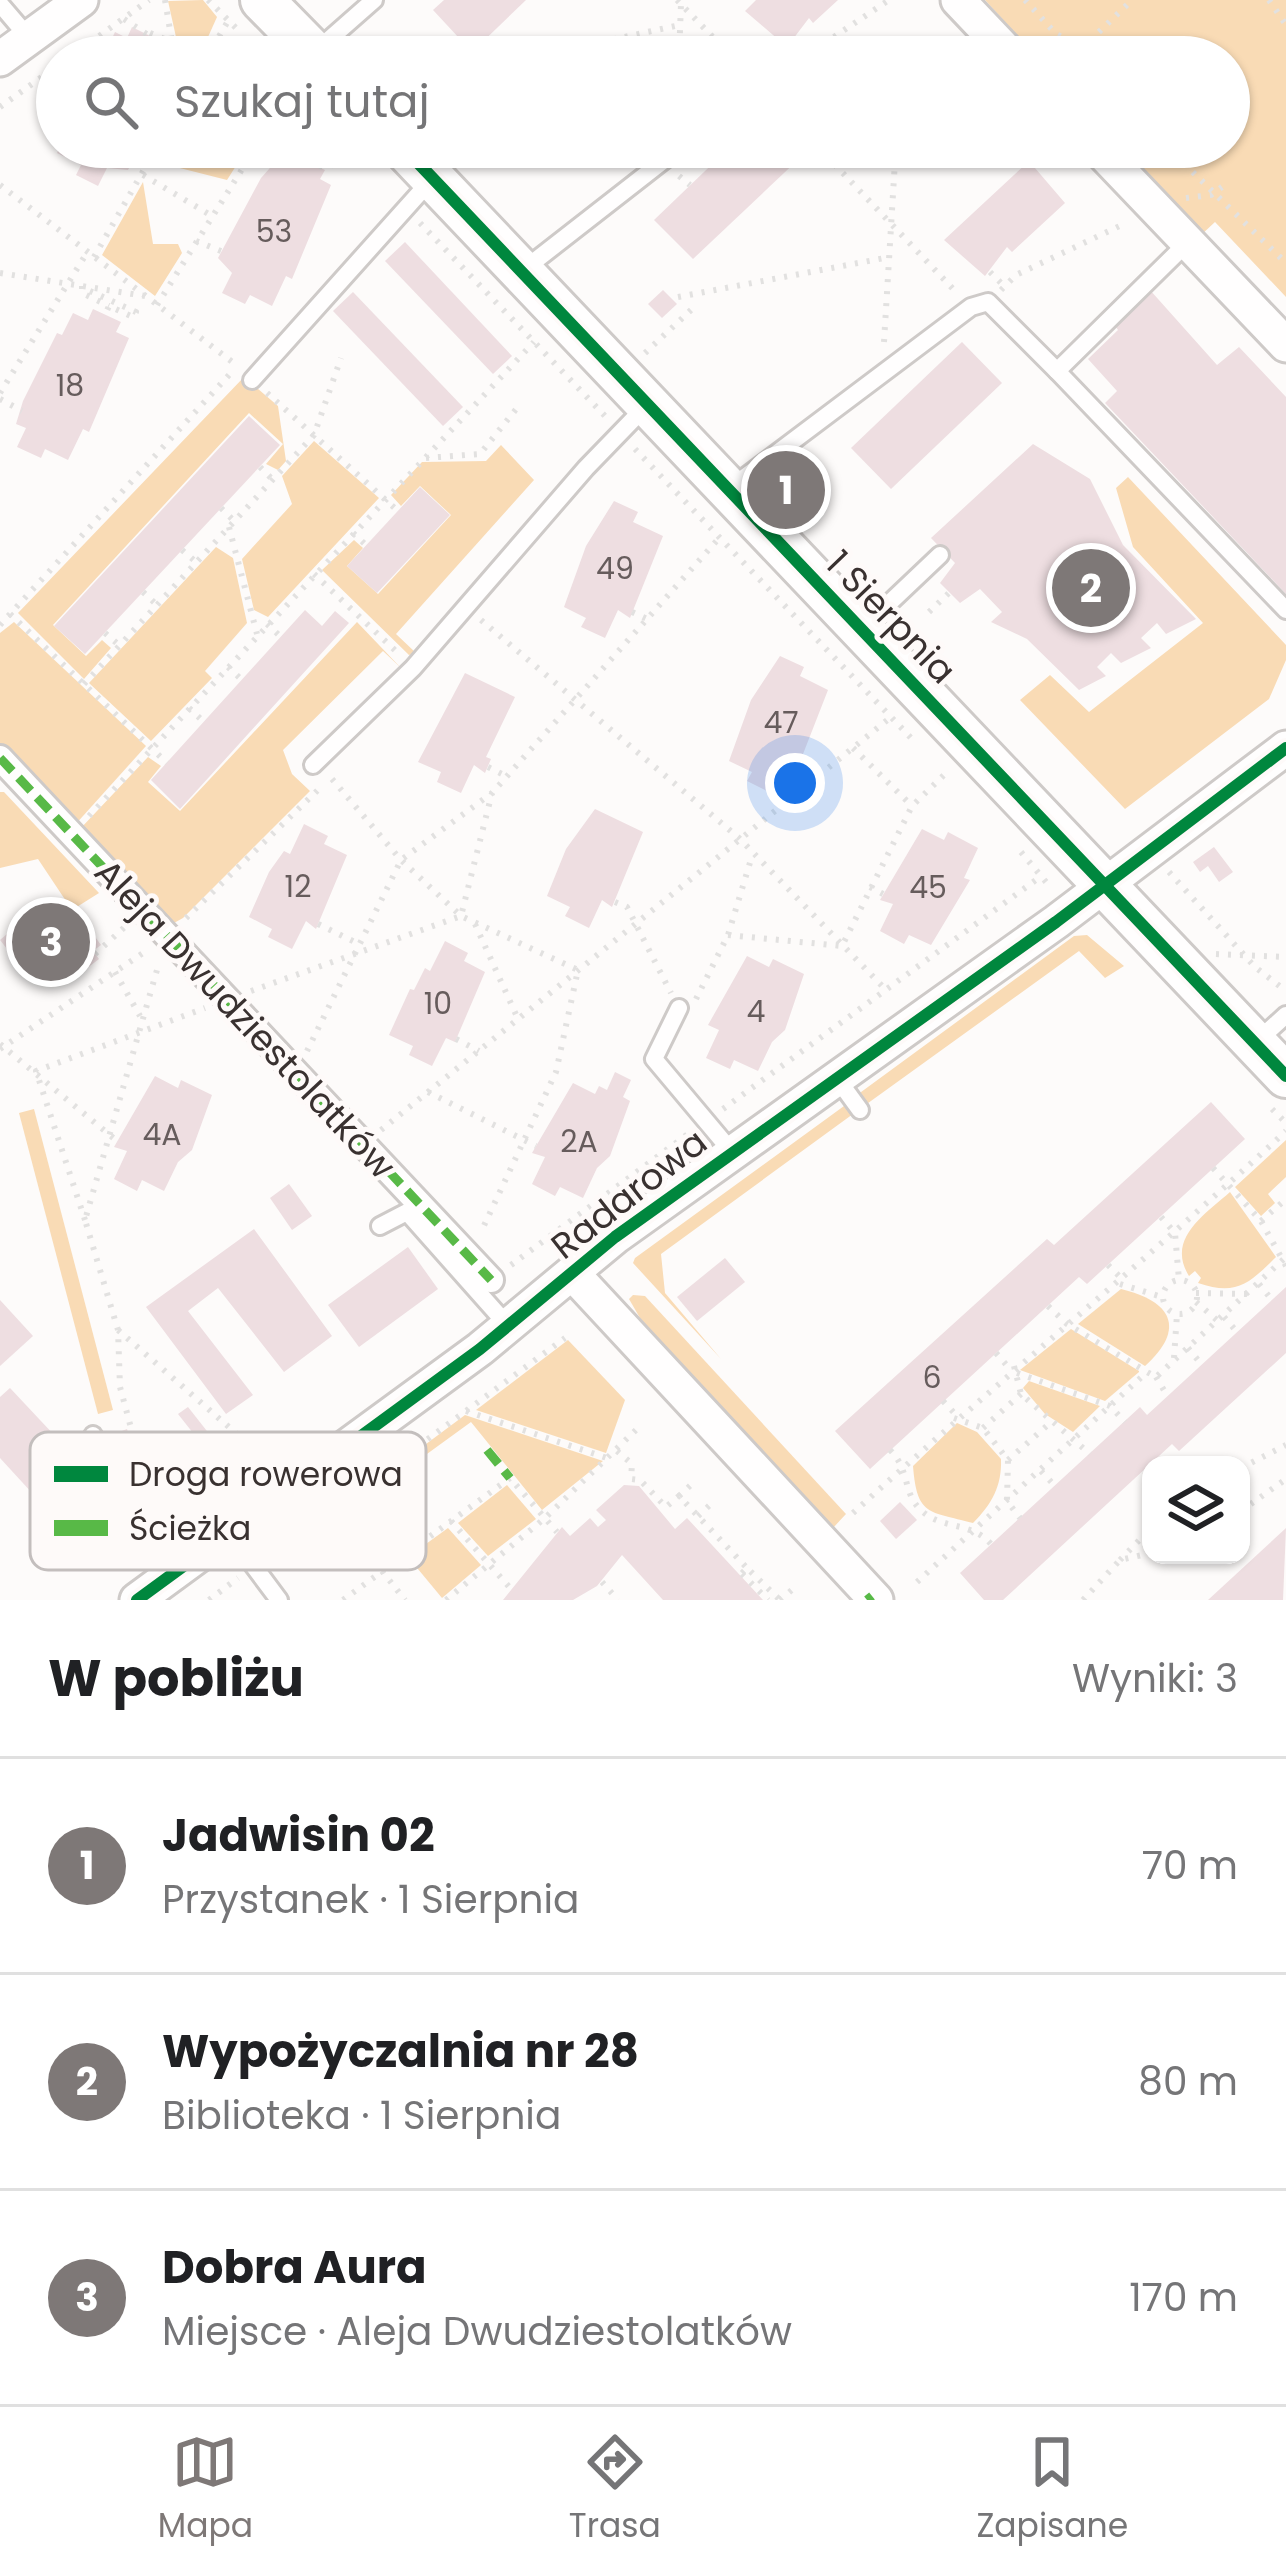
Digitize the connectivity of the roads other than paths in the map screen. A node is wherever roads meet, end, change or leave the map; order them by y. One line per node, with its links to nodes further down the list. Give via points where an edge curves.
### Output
1 (81, 0): 9 (street)
2 (374, 0): 7 (lane)
3 (958, 0): 8 (street)
4 (0, 4): 9 (lane)
5 (245, 10): 6 (street)
6 (286, 36)
7 (336, 36)
8 (992, 36)
9 (29, 38): 10 (street)
10 (0, 59)
11 (654, 168): 15 (lane)
12 (1117, 168): 14 (street)
13 (414, 177): 15 (street, 1 Sierpnia); 18 (lane)
14 (1187, 242): 16 (street); 17 (lane)
15 (522, 271): 19 (street, 1 Sierpnia)
16 (1286, 345)
17 (1057, 371): 20 (lane, via 988,302 971,308); 22 (lane)
18 (253, 380)
19 (634, 418): 20 (street, 1 Sierpnia); 26 (lane, via 413,668)
20 (729, 489): 23 (street, 1 Sierpnia)
21 (940, 555): 23 (lane)
22 (1286, 610)
23 (862, 629): 27 (street, 1 Sierpnia)
24 (1286, 748): 27 (street, Radarowa)
25 (0, 758): 36 (street, Aleja Dwudziestolatków)
26 (314, 765)
27 (1106, 886): 29 (street, 1 Sierpnia, via 1170,953); 30 (street, Radarowa)
28 (679, 1008): 33 (lane, via 654,1059)
29 (1271, 1029): 31 (street, 1 Sierpnia)
30 (836, 1076): 32 (lane); 33 (street, Radarowa)
31 (1286, 1076)
32 (860, 1109)
33 (732, 1152): 35 (street, Radarowa)
34 (380, 1226): 37 (lane, via 407,1211)
35 (573, 1274): 37 (street, Radarowa); 41 (street)
36 (491, 1280)
37 (509, 1327): 38 (street, Radarowa)
38 (366, 1432)
39 (256, 1570): 43 (lane)
40 (177, 1571): 42 (street, Radarowa)
41 (872, 1598)
42 (136, 1600)
43 (279, 1600)

